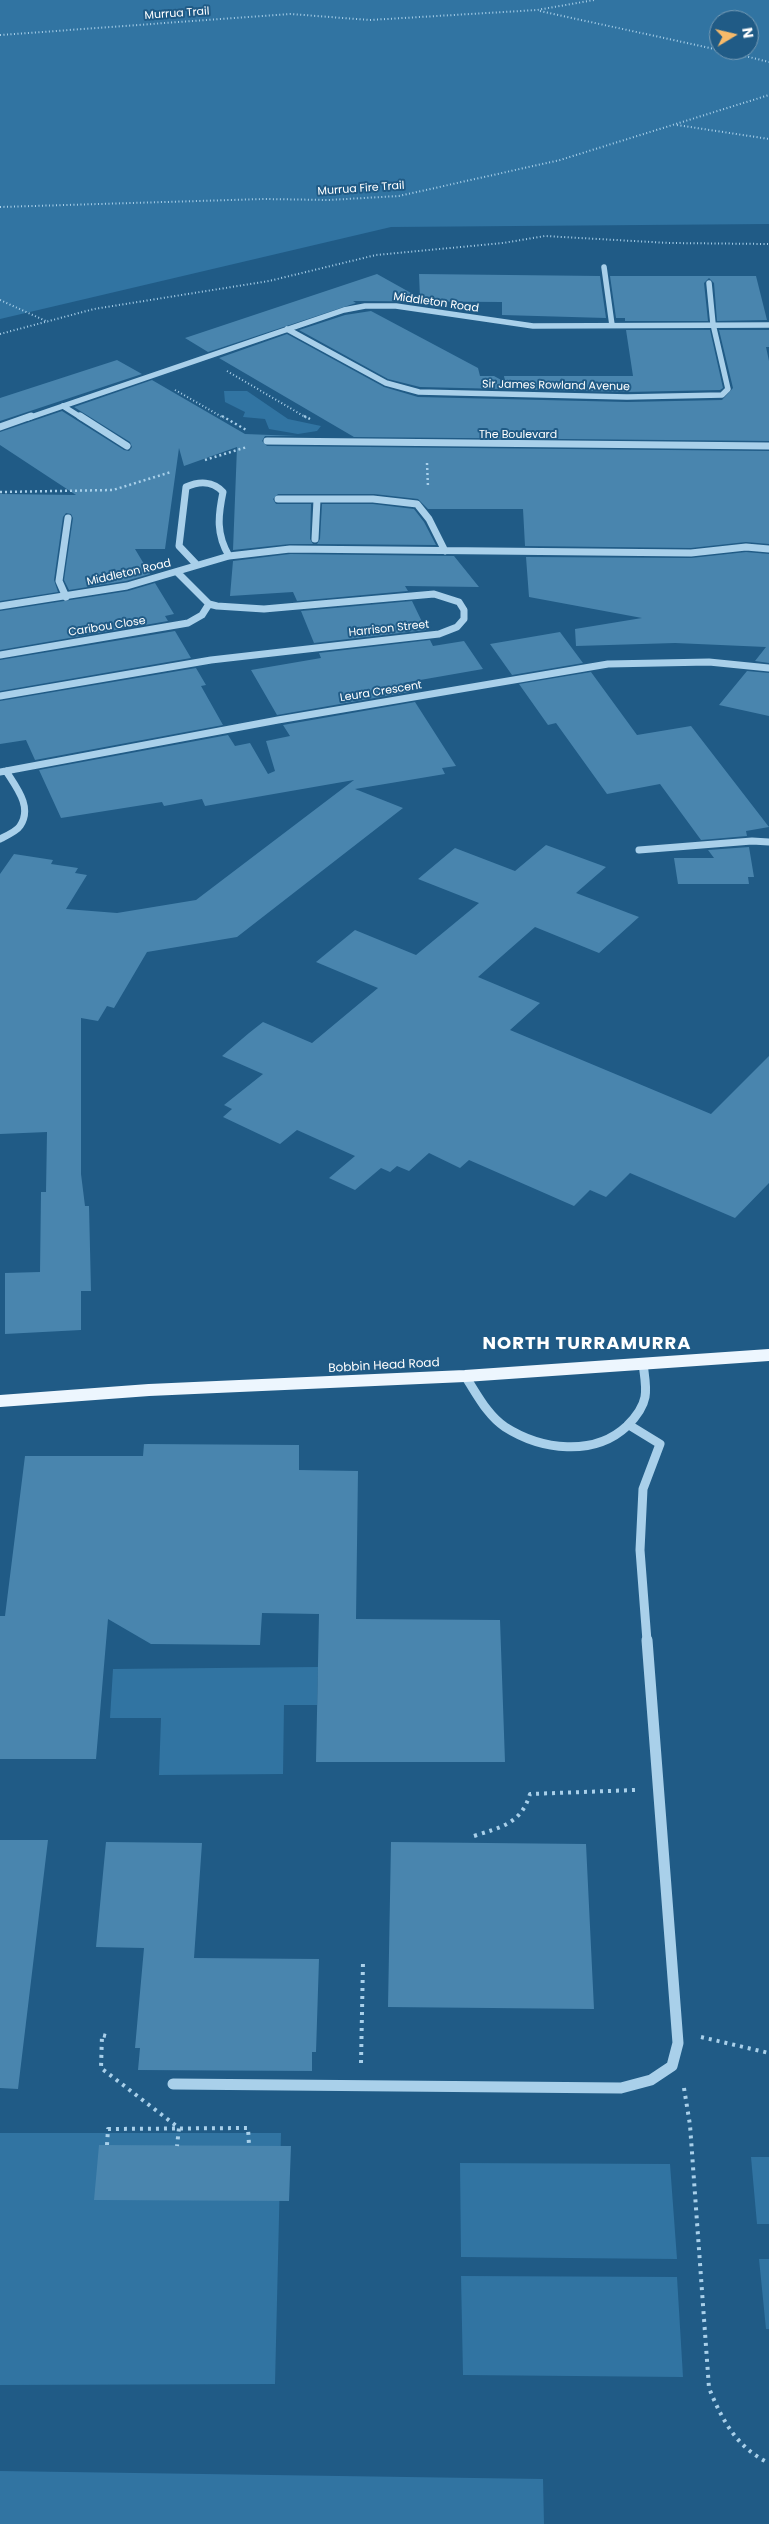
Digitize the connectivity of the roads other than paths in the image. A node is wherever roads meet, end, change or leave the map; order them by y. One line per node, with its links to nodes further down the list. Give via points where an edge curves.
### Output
1 (604, 268): 4 (street)
2 (709, 283): 3 (street, Sir James Rowland Avenue)
3 (713, 324): 4 (street, Middleton Road); 5 (street, Middleton Road); 6 (street, Sir James Rowland Avenue, via 728,389 722,395 702,397 419,392 386,383)
4 (612, 325): 6 (street, Middleton Road, via 533,326 396,306 365,306)
5 (769, 325)
6 (287, 329): 7 (street, Middleton Road)
7 (63, 406): 8 (street, Middleton Road); 10 (street)
8 (0, 427)
9 (267, 441): 11 (street, The Boulevard)
10 (126, 446)
11 (769, 446)
12 (278, 499): 13 (street)
13 (317, 500): 15 (street); 17 (street, via 394,500 417,504)
14 (68, 518): 21 (street, via 59,581)
15 (315, 539)
16 (769, 549): 17 (street, Middleton Road, via 746,547 691,553)
17 (445, 551): 18 (street, Middleton Road, via 290,549)
18 (229, 556): 19 (street, Middleton Road); 19 (street, via 217,531 223,492 218,486 194,483 186,487 179,546)
19 (197, 565): 20 (street, Middleton Road)
20 (178, 573): 21 (street, Middleton Road); 22 (street)
21 (66, 597): 23 (street, Middleton Road)
22 (210, 604): 24 (street, Caribou Close, via 202,615 188,622); 26 (street, Harrison Street, via 264,609 434,594 459,602 464,610 464,619 457,627 439,634 211,660)
23 (0, 606)
24 (0, 655)
25 (769, 668): 27 (street, Leura Crescent, via 705,661 608,664)
26 (0, 696)
27 (3, 772): 28 (street, via 20,793 26,811 20,827)
28 (0, 839)
29 (769, 842): 30 (street)
30 (639, 850)
31 (769, 1355): 32 (main road, Bobbin Head Road)
32 (643, 1363): 33 (main road, Bobbin Head Road); 35 (street, via 644,1401)
33 (465, 1376): 34 (main road, Bobbin Head Road, via 149,1390); 35 (street, via 486,1410 504,1427 527,1441 584,1447 610,1441)
34 (0, 1401)
35 (630, 1425): 36 (street, via 660,1444 642,1489 640,1550 678,2044 672,2066 651,2080 621,2088)
36 (173, 2084)

